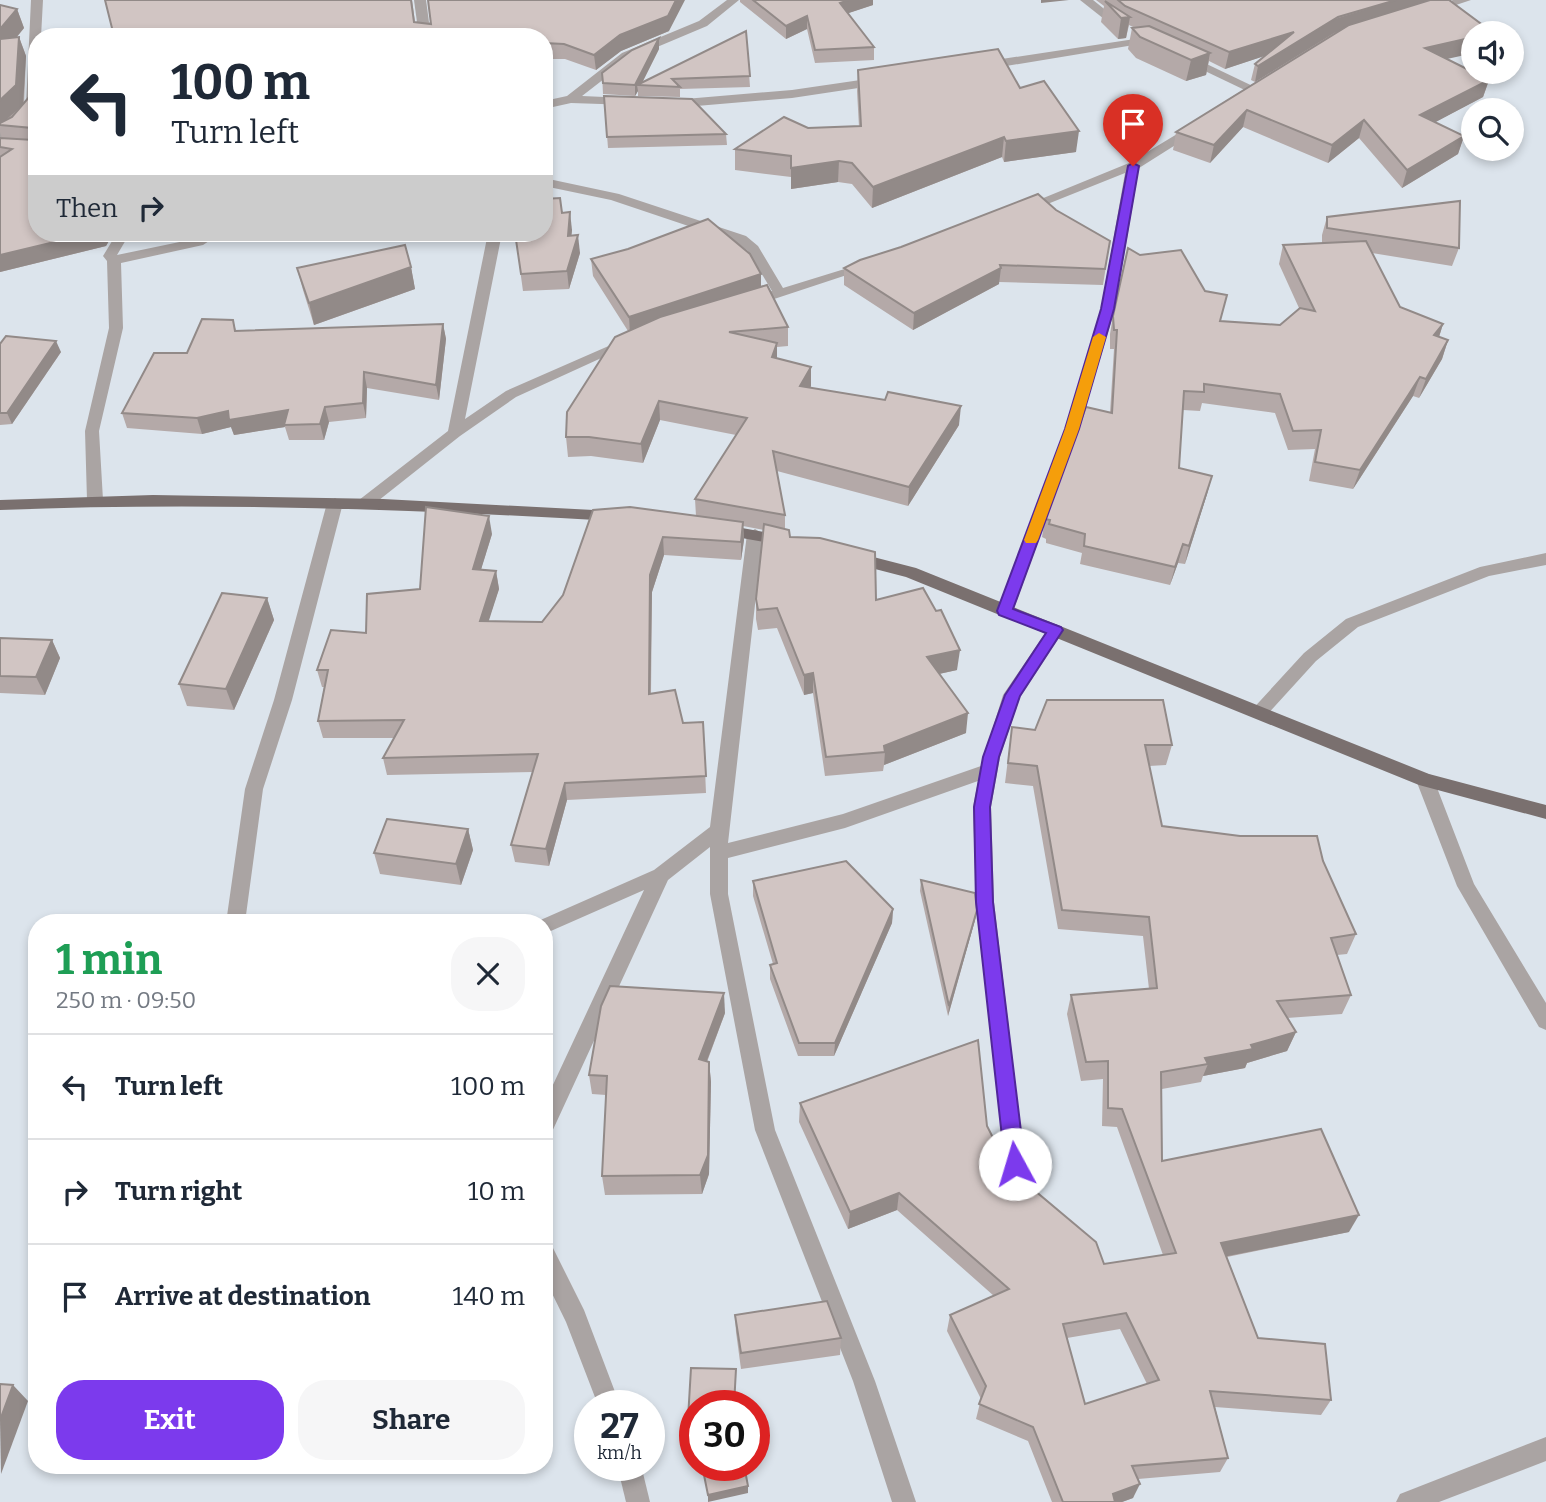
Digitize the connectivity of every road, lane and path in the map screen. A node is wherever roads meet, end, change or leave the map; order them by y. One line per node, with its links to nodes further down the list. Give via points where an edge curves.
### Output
1 (37, 0): 7 (street)
2 (420, 0): 8 (street)
3 (733, 0): 13 (street, via 710,22 645,46)
4 (1086, 0): 9 (street, via 1117,26)
5 (1465, 0): 6 (street)
6 (1414, 15)
7 (36, 28)
8 (424, 28)
9 (1160, 46): 10 (street); 12 (street)
10 (970, 68)
11 (888, 80): 16 (street, via 779,95)
12 (1255, 90)
13 (571, 99): 14 (street); 15 (street)
14 (639, 102)
15 (553, 103)
16 (653, 103)
17 (28, 111): 19 (street)
18 (1200, 125): 20 (street)
19 (0, 134)
20 (1133, 166): 22 (street); 42 (street, via 1104,322 1072,429)
21 (553, 184): 28 (street, via 614,197 741,239 753,249)
22 (1008, 215)
23 (117, 242): 26 (street, via 110,256)
24 (198, 242): 26 (street)
25 (493, 242): 31 (street)
26 (114, 260): 32 (street, via 116,328 92,432)
27 (882, 262): 28 (street)
28 (779, 293): 29 (street)
29 (730, 308)
30 (643, 336): 31 (street, via 511,394)
31 (455, 433): 34 (street)
32 (95, 500): 33 (main road); 35 (main road)
33 (335, 503): 34 (main road); 51 (street, via 284,699 254,789)
34 (364, 504): 36 (main road)
35 (0, 505)
36 (636, 518)
37 (702, 527): 38 (main road)
38 (755, 534): 39 (main road); 48 (street)
39 (807, 547)
40 (832, 553): 42 (main road, via 910,572)
41 (1546, 559): 44 (street, via 1486,571 1352,623 1310,657)
42 (1004, 611): 43 (main road)
43 (1056, 630): 44 (main road); 45 (street, via 1013,695)
44 (1258, 713): 46 (main road)
45 (989, 770): 49 (street, via 845,821); 55 (street, via 982,807 985,902)
46 (1425, 780): 47 (main road); 53 (street, via 1466,886)
47 (1546, 811)
48 (719, 830): 49 (street); 50 (street)
49 (719, 853): 61 (street, via 719,894 765,1130 864,1381)
50 (661, 875): 52 (street); 54 (street)
51 (236, 914)
52 (553, 922)
53 (1546, 1021)
54 (553, 1108)
55 (1015, 1164)
56 (553, 1271): 57 (street)
57 (603, 1390)
58 (1546, 1448): 62 (street)
59 (633, 1481): 60 (street)
60 (638, 1502)
61 (904, 1502)
62 (1408, 1502)

